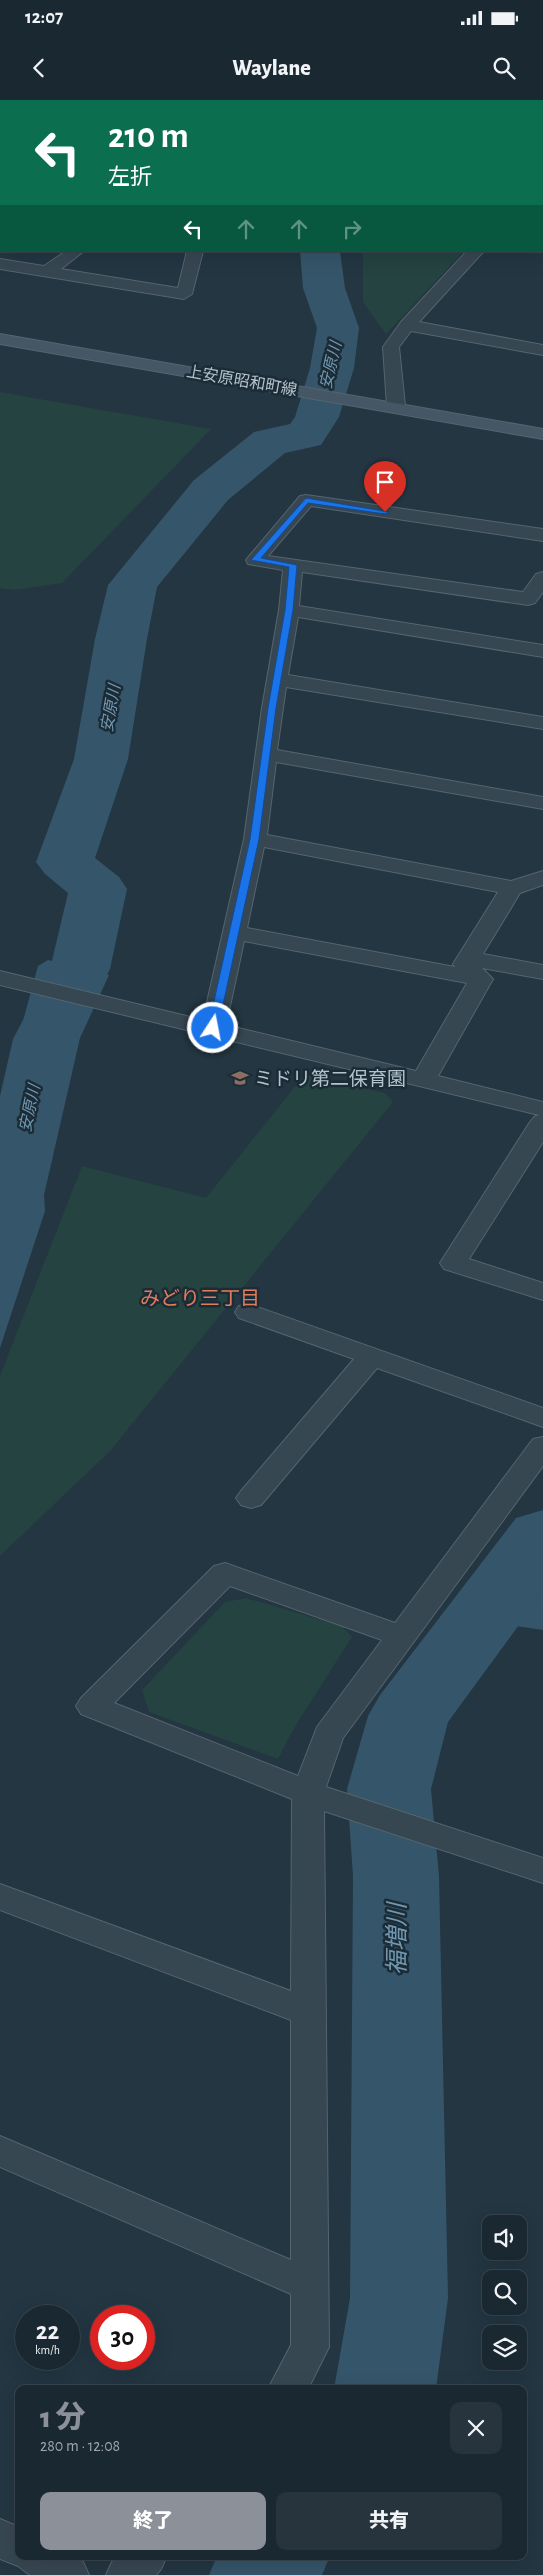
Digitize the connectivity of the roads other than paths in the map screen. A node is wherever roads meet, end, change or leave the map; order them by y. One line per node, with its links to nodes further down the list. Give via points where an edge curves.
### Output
1 (75, 252): 5 (street)
2 (195, 252): 5 (street, via 184,294)
3 (475, 252): 6 (street)
4 (0, 264): 5 (street)
5 (48, 271)
6 (407, 325): 8 (street); 9 (street, via 391,347)
7 (0, 339): 9 (main road, 上安原昭和町線)
8 (543, 350)
9 (396, 406): 10 (main road, 上安原昭和町線)
10 (543, 434)
11 (543, 534): 12 (street, via 306,500 255,560)
12 (293, 565): 13 (street, via 528,599); 14 (street)
13 (543, 578)
14 (289, 610): 15 (street); 16 (street)
15 (543, 650)
16 (277, 679): 17 (street); 18 (street)
17 (543, 723)
18 (266, 754): 19 (street); 20 (street)
19 (543, 803)
20 (255, 839): 22 (street); 23 (street)
21 (543, 878): 22 (street)
22 (512, 888): 24 (street)
23 (233, 932): 27 (street); 28 (street)
24 (469, 958): 25 (street); 27 (street, via 465,964)
25 (543, 972)
26 (3, 979): 28 (street)
27 (481, 979): 29 (street)
28 (213, 1028): 29 (street)
29 (423, 1080): 30 (street)
30 (543, 1109)
31 (543, 1122): 32 (street, via 453,1263)
32 (543, 1292)
33 (249, 1312): 34 (street)
34 (372, 1356): 35 (street); 37 (street)
35 (543, 1418)
36 (543, 1446): 38 (street)
37 (251, 1498)
38 (401, 1636): 39 (street, via 328,1735); 39 (street, via 225,1573 92,1706)
39 (308, 1793): 40 (street); 42 (street)
40 (543, 1871)
41 (0, 1897): 42 (street)
42 (309, 2012): 44 (street)
43 (0, 2151): 44 (street)
44 (310, 2285): 45 (street, via 310,2347)
45 (289, 2385)
46 (0, 2538): 47 (street)
47 (15, 2546)
48 (41, 2560): 50 (street)
49 (143, 2560): 51 (street)
50 (68, 2575)
51 (127, 2575)

